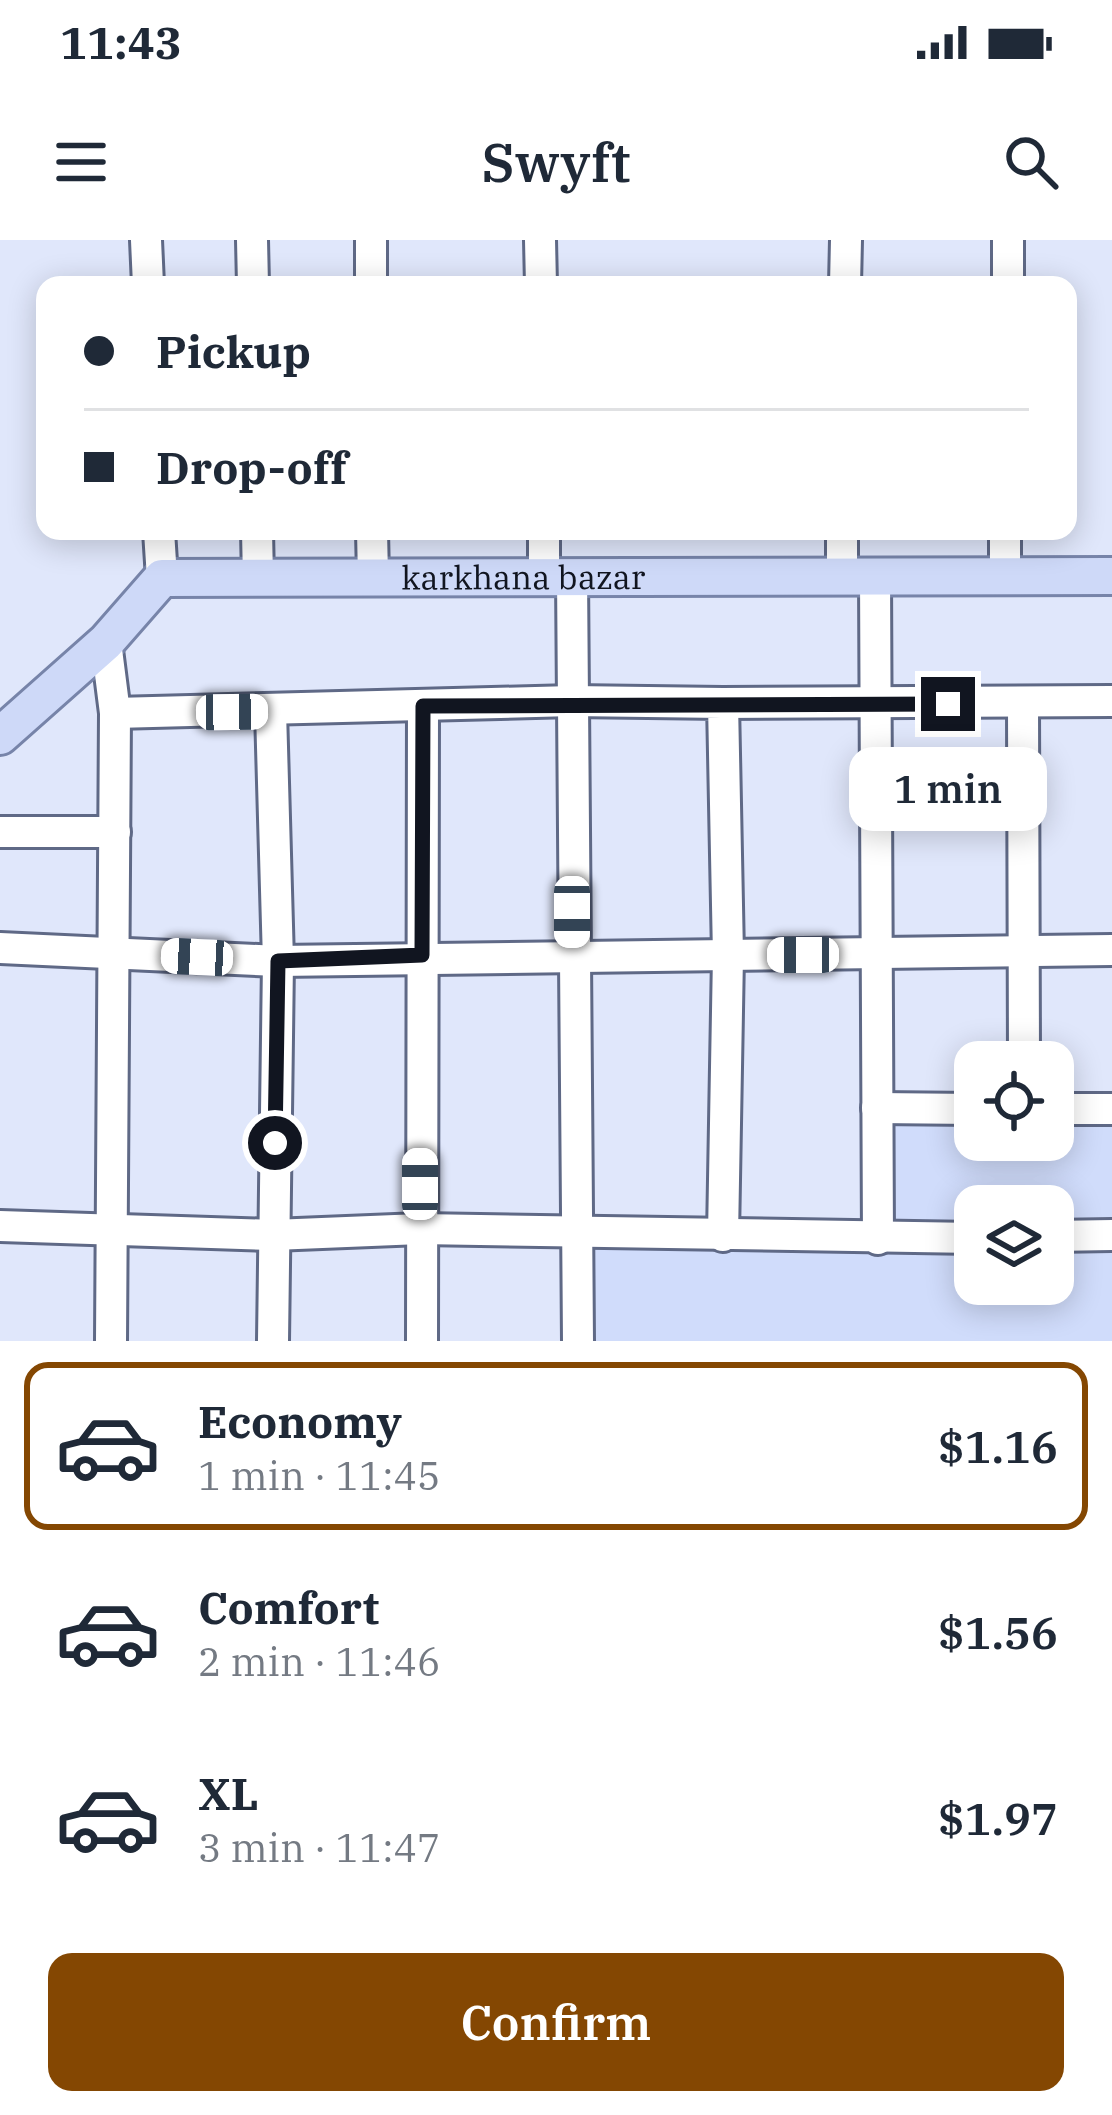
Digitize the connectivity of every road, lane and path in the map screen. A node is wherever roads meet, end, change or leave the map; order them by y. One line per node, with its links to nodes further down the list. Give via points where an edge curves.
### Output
1 (146, 240): 7 (street)
2 (252, 240): 8 (street)
3 (370, 240): 9 (street)
4 (540, 240): 10 (street)
5 (846, 240): 11 (street)
6 (1008, 240): 12 (street)
7 (148, 276)
8 (253, 276)
9 (371, 276)
10 (541, 276)
11 (845, 276)
12 (1008, 276)
13 (160, 540): 24 (street)
14 (257, 540): 25 (street)
15 (372, 540): 22 (street)
16 (547, 540): 20 (street)
17 (845, 540): 19 (street)
18 (1005, 540): 23 (street)
19 (858, 575): 20 (main road, karkhana bazar); 23 (main road, karkhana bazar); 32 (street)
20 (558, 576): 22 (main road, karkhana bazar); 27 (street)
21 (1112, 576): 23 (main road, karkhana bazar)
22 (373, 577): 25 (main road, karkhana bazar)
23 (1005, 577)
24 (162, 578): 25 (main road, karkhana bazar); 26 (main road)
25 (258, 579)
26 (106, 642): 34 (street); 35 (main road)
27 (572, 701): 29 (street); 31 (street); 42 (street)
28 (1112, 701): 30 (street)
29 (723, 703): 32 (street); 44 (street)
30 (1023, 703): 32 (street); 41 (street)
31 (423, 706): 33 (street); 43 (street)
32 (874, 706): 45 (street)
33 (271, 711): 34 (street); 46 (street)
34 (115, 713): 37 (street)
35 (0, 736)
36 (0, 832): 37 (street)
37 (116, 832): 40 (street)
38 (0, 948): 40 (street)
39 (1112, 950): 41 (street)
40 (115, 953): 46 (street); 54 (street)
41 (1026, 953): 45 (street); 47 (street)
42 (572, 954): 43 (street); 44 (street); 56 (street)
43 (422, 955): 46 (street); 53 (street)
44 (728, 955): 45 (street); 58 (street)
45 (878, 955): 48 (street)
46 (278, 961): 55 (street)
47 (1024, 1041)
48 (877, 1108): 49 (street); 61 (street)
49 (954, 1109)
50 (1074, 1109): 51 (street)
51 (1112, 1109)
52 (0, 1226): 54 (street)
53 (420, 1229): 55 (street); 56 (street); 64 (street)
54 (112, 1232): 55 (street); 62 (street)
55 (273, 1235): 63 (street)
56 (577, 1235): 58 (street); 65 (street)
57 (1112, 1235): 59 (street)
58 (722, 1236): 61 (street)
59 (1074, 1236)
60 (954, 1238): 61 (street)
61 (878, 1239)
62 (111, 1341)
63 (273, 1341)
64 (422, 1341)
65 (578, 1341)

